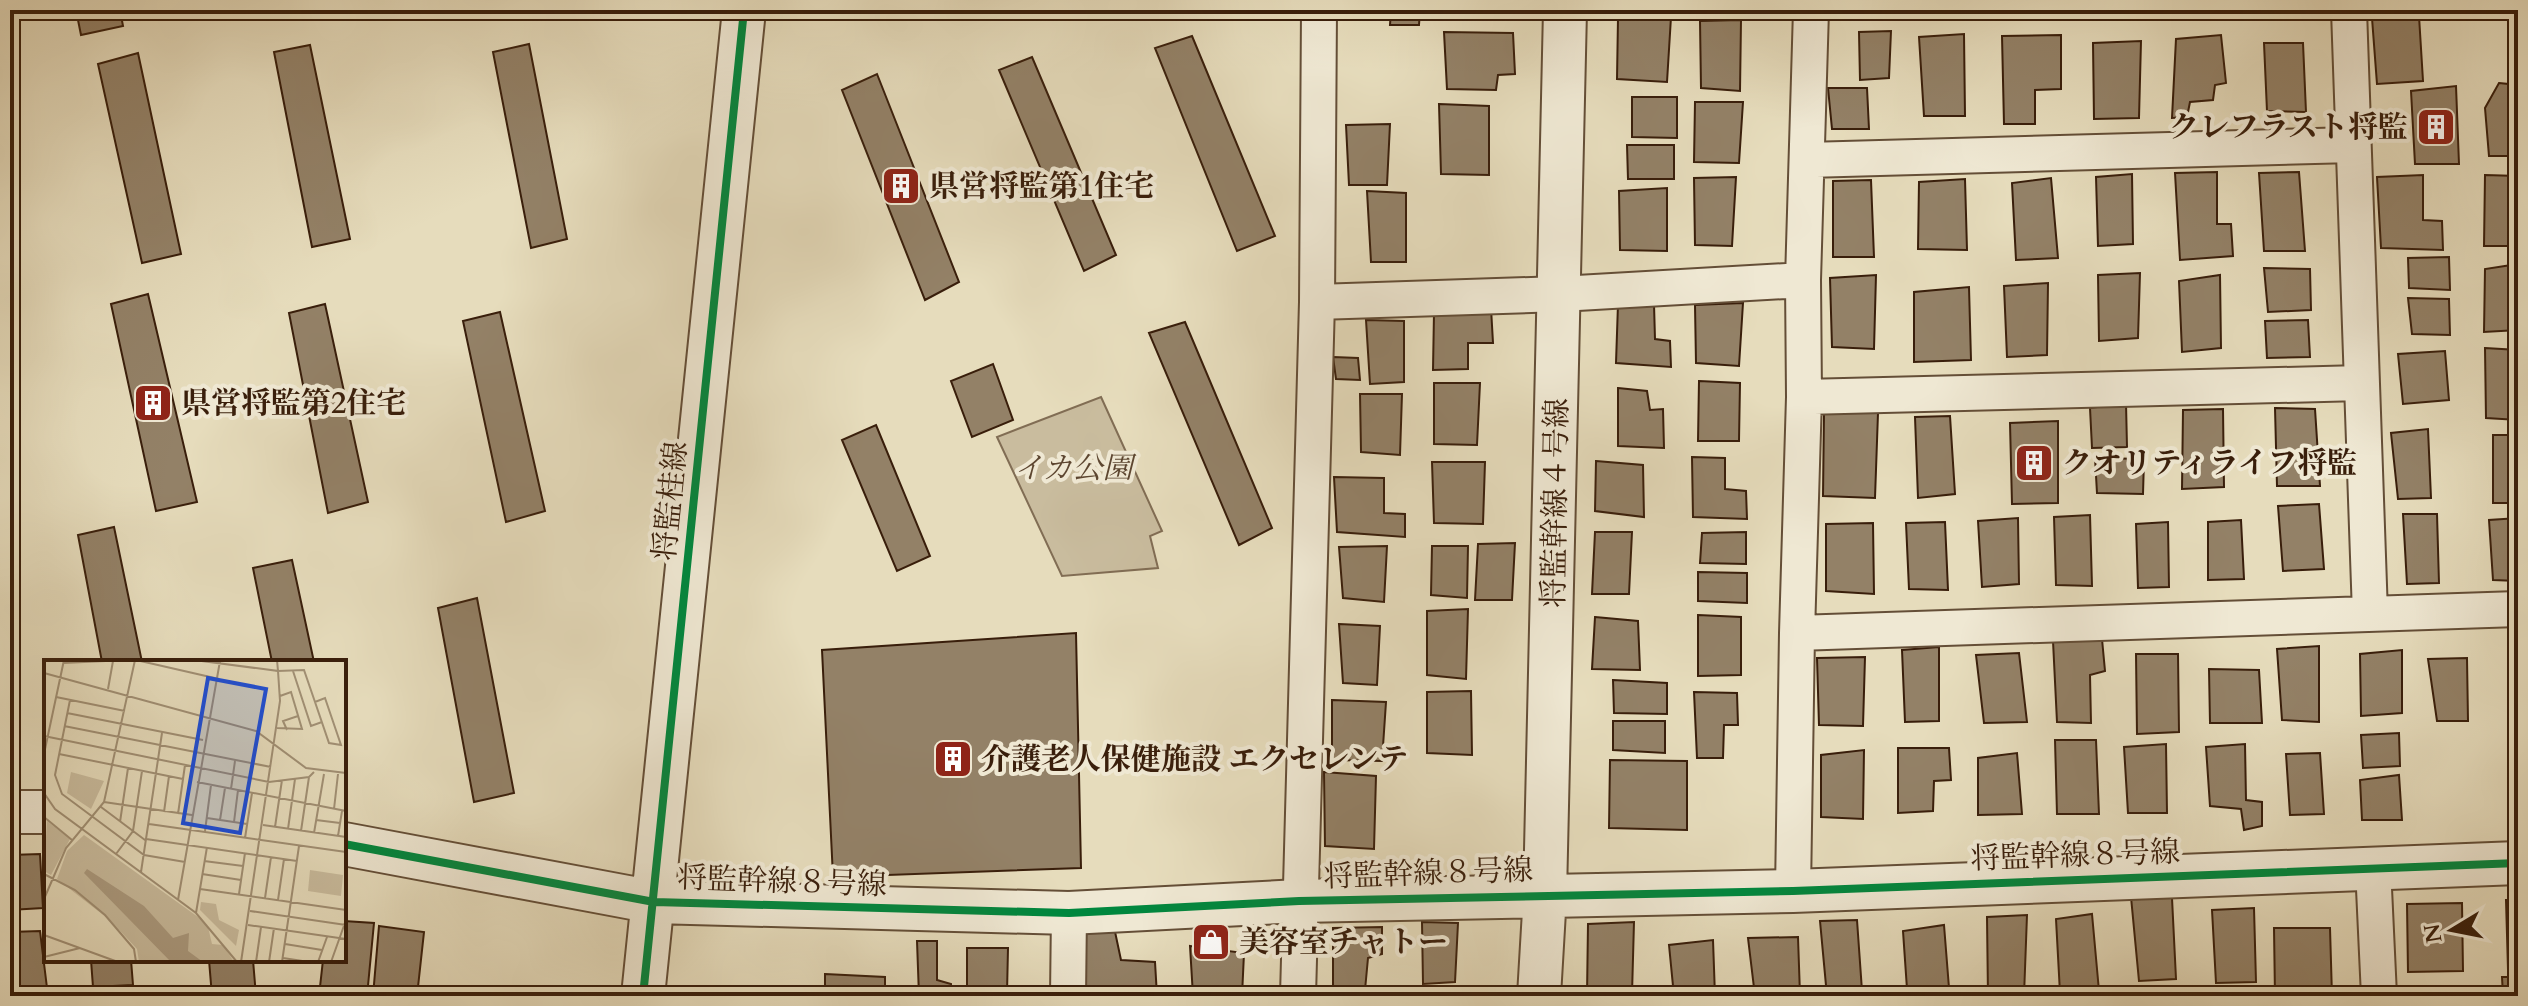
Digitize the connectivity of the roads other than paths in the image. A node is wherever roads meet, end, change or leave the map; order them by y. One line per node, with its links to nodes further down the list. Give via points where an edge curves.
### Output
1 (744, 10): 24 (street, 将監桂線)
2 (1319, 10): 10 (street)
3 (1565, 10): 9 (street, 将監幹線４号線)
4 (1811, 10): 7 (street)
5 (2349, 10): 6 (street)
6 (2353, 145): 7 (street); 11 (street)
7 (1807, 160): 8 (street)
8 (1803, 280): 9 (street); 12 (street)
9 (1560, 294): 10 (street); 22 (street, 将監幹線４号線)
10 (1317, 302): 23 (street)
11 (2361, 383): 12 (street); 14 (street)
12 (1804, 397): 15 (street)
13 (2518, 609): 14 (street)
14 (2370, 614): 15 (street)
15 (1797, 633): 21 (street)
16 (10, 812): 17 (street)
17 (44, 812)
18 (346, 844): 24 (street, 将監幹線８号線)
19 (2518, 863): 20 (street, 将監幹線８号線)
20 (2373, 867): 21 (street, 将監幹線８号線); 30 (street)
21 (1793, 891): 22 (street, 将監幹線８号線)
22 (1545, 894): 23 (street, 将監幹線８号線); 29 (street, 将監幹線４号線)
23 (1299, 901): 25 (street, 将監幹線８号線); 28 (street)
24 (654, 902): 25 (street, 将監幹線８号線); 26 (street, 将監桂線)
25 (1069, 913): 27 (street)
26 (643, 996)
27 (1068, 996)
28 (1298, 996)
29 (1539, 996)
30 (2379, 996)

